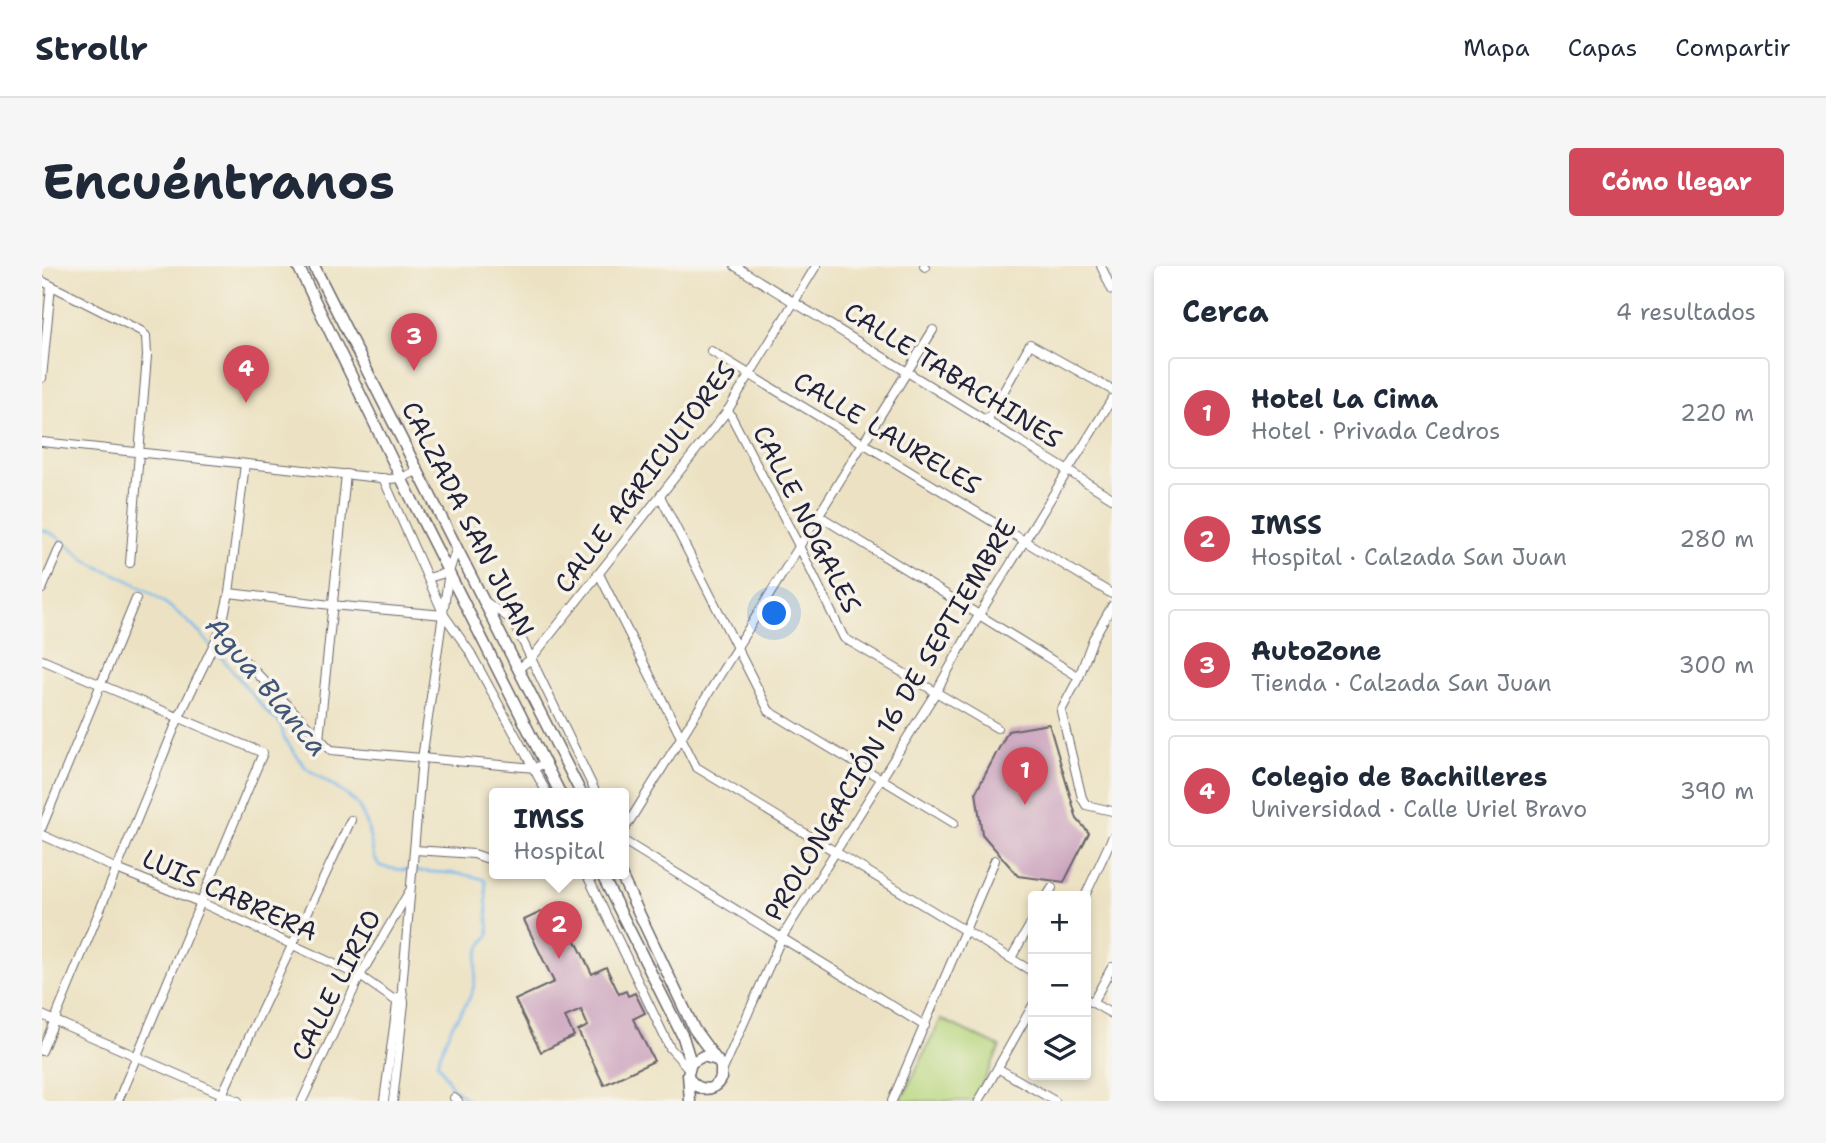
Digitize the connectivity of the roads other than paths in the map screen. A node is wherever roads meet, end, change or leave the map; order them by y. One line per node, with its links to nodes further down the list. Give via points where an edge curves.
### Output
1 (298, 266): 27 (main road, CALZADA SAN JUAN)
2 (314, 266): 24 (main road, CALZADA SAN JUAN)
3 (735, 266): 9 (street, CALLE TABACHINES)
4 (816, 266): 9 (street, CALLE AGRICULTORES)
5 (1101, 266): 8 (street)
6 (42, 281): 7 (street)
7 (51, 285): 14 (street); 21 (street, via 146,336)
8 (1112, 290)
9 (794, 302): 12 (street, CALLE TABACHINES); 13 (street, CALLE AGRICULTORES)
10 (933, 330): 12 (street)
11 (712, 351): 13 (street, CALLE LAURELES)
12 (907, 372): 18 (street, CALLE TABACHINES); 20 (street)
13 (750, 374): 17 (street, CALLE AGRICULTORES); 20 (street, CALLE LAURELES)
14 (42, 378)
15 (1112, 390): 18 (street, via 1030,344)
16 (1112, 400): 23 (street, PROLONGACIÓN 16 DE SEPTIEMBRE)
17 (728, 410): 28 (street, CALLE AGRICULTORES); 32 (street, CALLE NOGALES)
18 (987, 421): 23 (street, CALLE TABACHINES)
19 (42, 442): 21 (street)
20 (863, 443): 30 (street); 31 (street, CALLE LAURELES)
21 (138, 452): 22 (street); 35 (street)
22 (245, 464): 25 (street); 40 (street)
23 (1067, 470): 29 (street, CALLE TABACHINES); 31 (street, PROLONGACIÓN 16 DE SEPTIEMBRE)
24 (417, 471): 27 (street); 34 (main road, CALZADA SAN JUAN)
25 (346, 474): 26 (street); 44 (street)
26 (383, 478): 27 (street); 38 (street)
27 (401, 478): 36 (main road, CALZADA SAN JUAN)
28 (660, 496): 37 (street, CALLE AGRICULTORES); 49 (street)
29 (1112, 498)
30 (818, 515): 32 (street); 47 (street)
31 (1025, 541): 41 (street, CALLE LAURELES); 47 (street, PROLONGACIÓN 16 DE SEPTIEMBRE)
32 (799, 546): 49 (street); 55 (street, CALLE NOGALES, via 844,638)
33 (60, 547): 39 (street)
34 (456, 550): 36 (street); 43 (main road, CALZADA SAN JUAN)
35 (130, 564)
36 (449, 572): 38 (street); 46 (street); 61 (main road, CALZADA SAN JUAN)
37 (599, 574): 51 (street, CALLE AGRICULTORES); 58 (street)
38 (428, 578): 46 (street)
39 (42, 589)
40 (229, 593): 44 (street); 48 (street)
41 (1112, 594)
42 (136, 599): 54 (street)
43 (482, 599): 51 (street, via 513,621); 52 (main road, CALZADA SAN JUAN)
44 (331, 605): 46 (street); 59 (street)
45 (1112, 606): 53 (street)
46 (444, 615): 60 (street); 61 (street)
47 (979, 615): 53 (street); 55 (street, PROLONGACIÓN 16 DE SEPTIEMBRE)
48 (218, 636): 56 (street); 59 (street)
49 (736, 649): 58 (street); 62 (street, via 769,711)
50 (42, 660): 54 (street)
51 (531, 660): 52 (street, CALLE AGRICULTORES); 66 (street)
52 (518, 669): 65 (main road, CALZADA SAN JUAN)
53 (1079, 677): 67 (street, via 1061,711 1082,798 1086,805)
54 (101, 685): 56 (street); 71 (street)
55 (936, 692): 57 (street, CALLE NOGALES); 62 (street, PROLONGACIÓN 16 DE SEPTIEMBRE)
56 (179, 717): 79 (street); 85 (street, via 263,753)
57 (997, 728)
58 (681, 737): 69 (street); 75 (street, via 696,767)
59 (319, 740): 60 (street, via 331,750)
60 (422, 759): 61 (street); 76 (street)
61 (540, 766): 63 (street); 64 (main road, CALZADA SAN JUAN)
62 (880, 777): 70 (street); 75 (street, PROLONGACIÓN 16 DE SEPTIEMBRE)
63 (546, 788)
64 (556, 788)
65 (578, 788)
66 (594, 788)
67 (1112, 811)
68 (351, 820): 89 (street)
69 (629, 822)
70 (954, 823)
71 (42, 827)
72 (42, 835): 79 (street, LUIS CABRERA)
73 (1112, 838): 84 (street)
74 (629, 844): 88 (street)
75 (835, 852): 87 (street); 88 (street, PROLONGACIÓN 16 DE SEPTIEMBRE)
76 (414, 853): 77 (street, via 474,854); 83 (street)
77 (489, 859)
78 (995, 860): 87 (street)
79 (117, 869): 85 (street, LUIS CABRERA); 100 (street)
80 (589, 879): 108 (street, via 670,1048)
81 (604, 879): 103 (main road)
82 (623, 879): 102 (main road)
83 (411, 890): 93 (street, CALLE LIRIO); 96 (street)
84 (1087, 891)
85 (202, 902): 89 (street, LUIS CABRERA); 105 (street)
86 (1028, 929): 90 (street)
87 (965, 930): 90 (street); 101 (street)
88 (782, 937): 101 (street); 109 (street, PROLONGACIÓN 16 DE SEPTIEMBRE)
89 (293, 945): 93 (street, LUIS CABRERA); 110 (street)
90 (1011, 958): 92 (street)
91 (1112, 967): 94 (street)
92 (1028, 969)
93 (360, 976): 96 (street, LUIS CABRERA); 113 (street, CALLE LIRIO)
94 (1091, 997)
95 (1091, 1001): 98 (street)
96 (400, 1002): 114 (street); 115 (street)
97 (1028, 1014): 107 (street)
98 (1112, 1014)
99 (42, 1015): 100 (street)
100 (55, 1020): 104 (street); 105 (street)
101 (925, 1026): 118 (street)
102 (694, 1030): 103 (main road); 106 (main road)
103 (683, 1037): 108 (main road)
104 (42, 1051)
105 (137, 1056): 110 (street); 111 (street)
106 (717, 1060): 108 (main road, via 704,1056); 109 (main road)
107 (999, 1069): 119 (street); 120 (street)
108 (690, 1070): 109 (main road, via 696,1086 704,1089 712,1088); 116 (main road)
109 (721, 1077): 117 (main road)
110 (220, 1097): 112 (street)
111 (118, 1101)
112 (238, 1101)
113 (302, 1101)
114 (384, 1101)
115 (393, 1101)
116 (690, 1101)
117 (712, 1101)
118 (892, 1101)
119 (979, 1101)
120 (1055, 1101)

